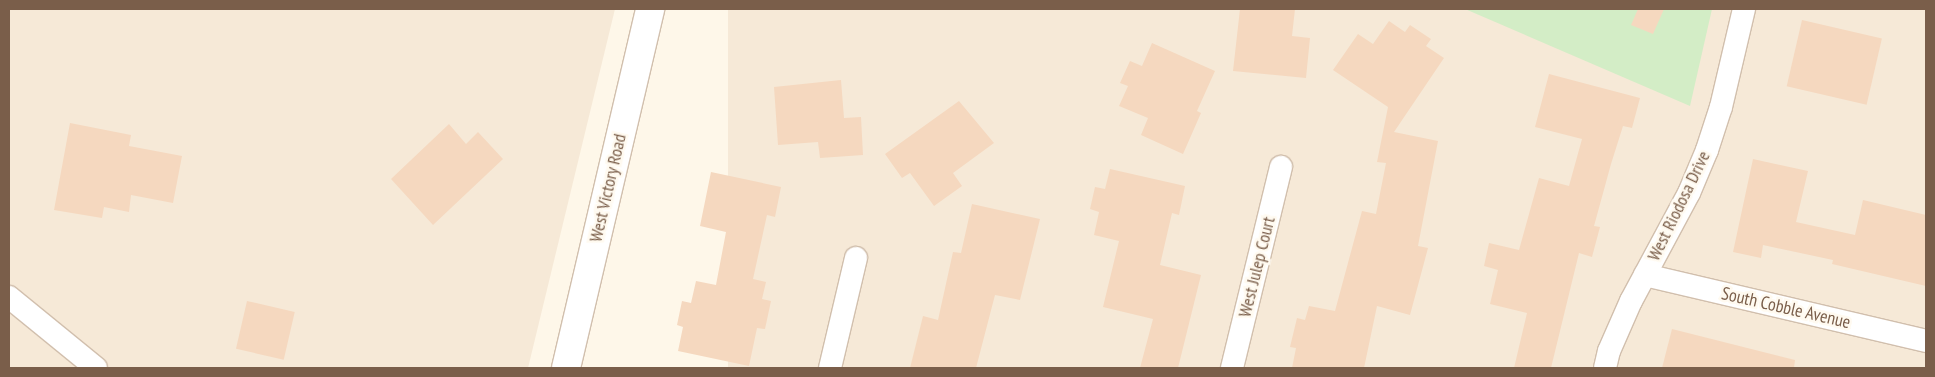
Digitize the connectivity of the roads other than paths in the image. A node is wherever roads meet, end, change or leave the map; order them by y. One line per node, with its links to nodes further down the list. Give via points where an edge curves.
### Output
1 (650, 9): 9 (main road, West Victory Road)
2 (1744, 9): 5 (street, West Riodosa Drive, via 1721,107 1707,150 1690,192)
3 (1281, 167): 11 (street, West Julep Court)
4 (856, 258): 10 (street)
5 (1645, 275): 7 (street, South Cobble Avenue); 12 (street, West Riodosa Drive, via 1609,351)
6 (9, 297): 8 (street)
7 (1926, 340)
8 (96, 368)
9 (566, 368)
10 (830, 368)
11 (1232, 368)
12 (1605, 368)

